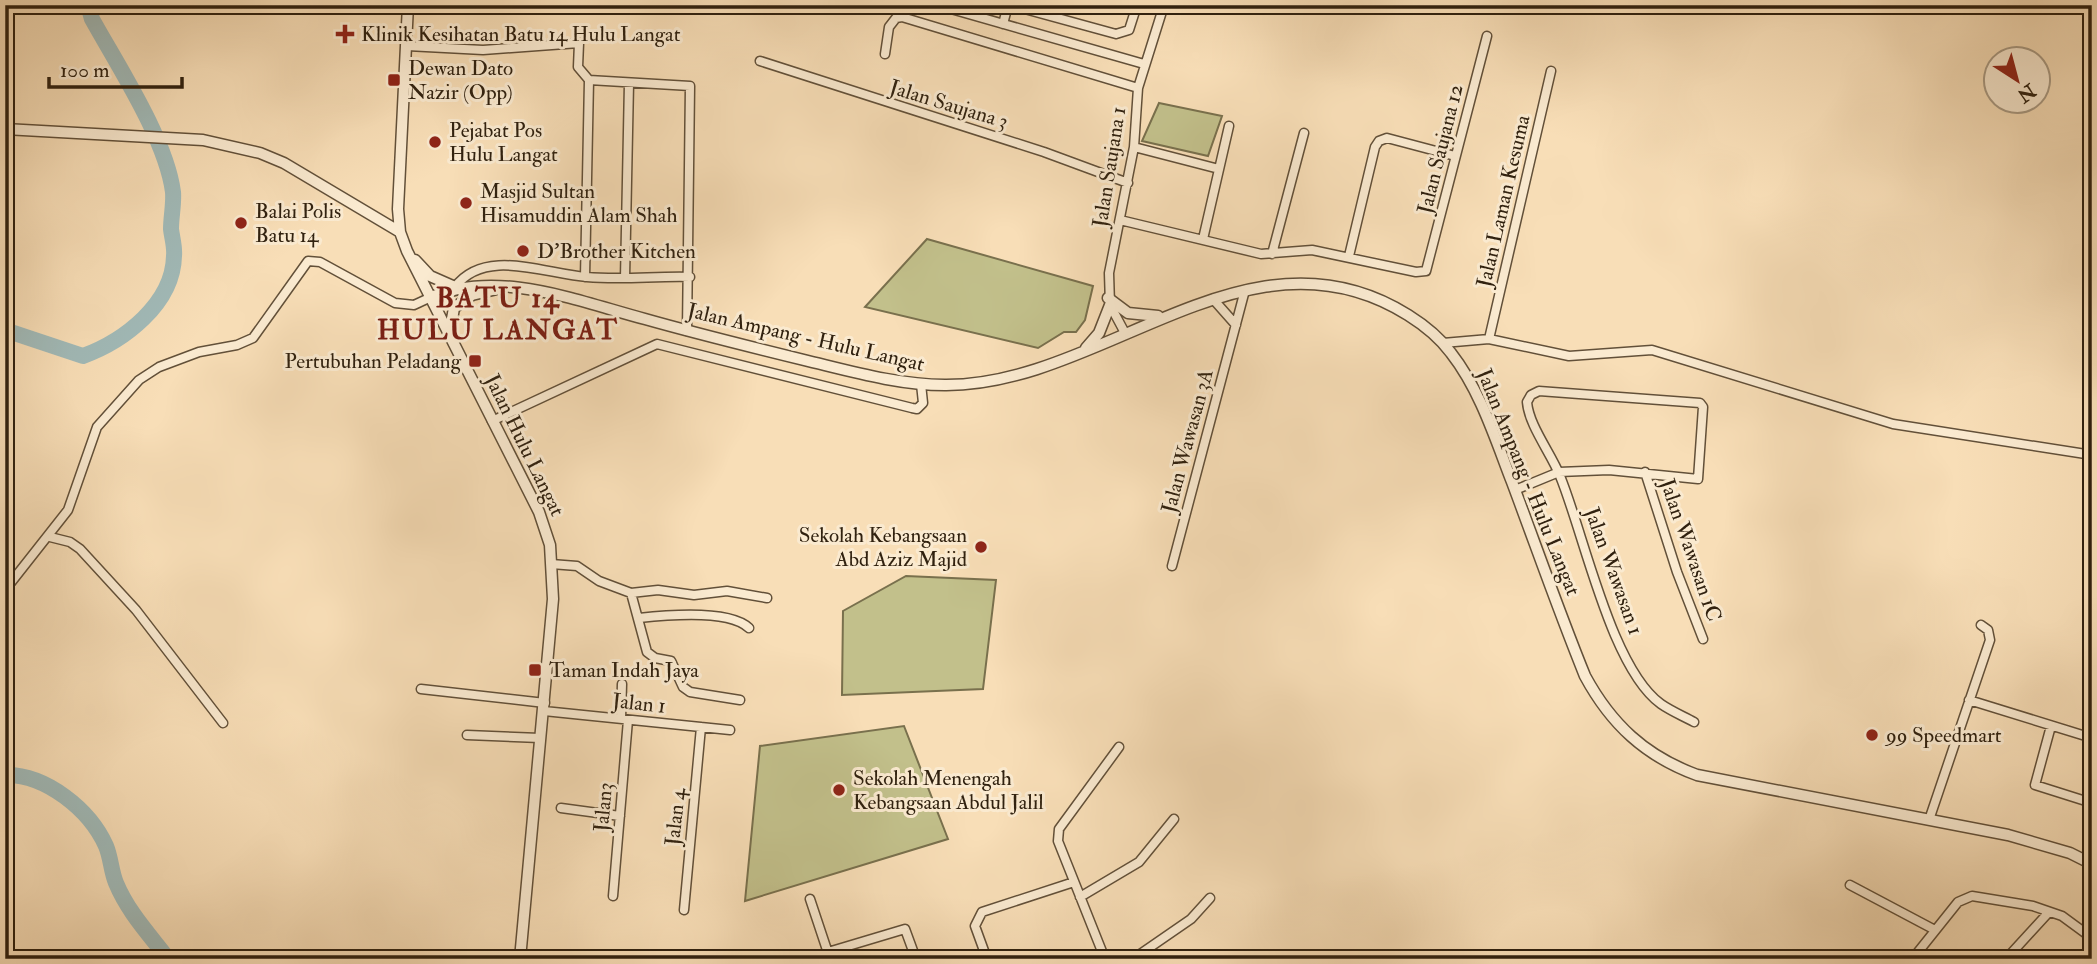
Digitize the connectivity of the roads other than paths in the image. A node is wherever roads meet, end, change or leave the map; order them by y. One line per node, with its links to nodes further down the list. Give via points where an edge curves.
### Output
1 (408, 5): 8 (street, Jalan Hulu Langat)
2 (937, 5): 6 (street)
3 (1009, 5): 4 (street, via 1116,34 1129,30); 6 (street)
4 (1137, 5)
5 (1164, 5): 11 (street, Jalan Saujana 1)
6 (1003, 24): 11 (street)
7 (1487, 36): 20 (street, Jalan Saujana 12)
8 (407, 46): 13 (street, via 483,50 579,43 578,67); 24 (street, Jalan Hulu Langat)
9 (886, 54): 15 (street, via 889,27 902,17)
10 (760, 61): 22 (street, Jalan Saujana 3)
11 (1144, 64): 15 (street, Jalan Saujana 1)
12 (1551, 71): 42 (street, Jalan Laman Kesuma)
13 (589, 80): 14 (street); 28 (street)
14 (629, 83): 29 (street, via 687,84 692,90); 30 (street)
15 (1138, 88): 19 (street, Jalan Saujana 1)
16 (1229, 126): 21 (street)
17 (5, 129): 24 (street, via 203,140 260,153)
18 (1304, 133): 26 (street)
19 (1134, 146): 21 (street); 22 (street, Jalan Saujana 1)
20 (1455, 156): 27 (street, Jalan Saujana 12, via 1426,271); 27 (street, via 1387,138 1379,141)
21 (1219, 169): 25 (street)
22 (1128, 183): 23 (street, Jalan Saujana 1)
23 (1120, 220): 25 (street); 36 (street, Jalan Saujana 1, via 1109,273)
24 (400, 232): 31 (street, via 417,263 430,276); 34 (street, Jalan Hulu Langat)
25 (1203, 239): 26 (street)
26 (1272, 254): 27 (street, via 1312,250)
27 (1349, 256)
28 (585, 277): 30 (street); 31 (street, via 524,266 493,267 470,271)
29 (690, 277): 30 (street); 39 (street)
30 (625, 278)
31 (454, 287): 32 (street, Jalan Ampang - Hulu Langat); 34 (street, Jalan Ampang - Hulu Langat)
32 (508, 287): 39 (street, Jalan Ampang - Hulu Langat); 41 (street, via 462,300 454,308)
33 (1245, 290): 35 (street, Jalan Ampang - Hulu Langat); 38 (street, Jalan Wawasan 3A); 43 (street, Jalan Ampang - Hulu Langat, via 1311,284 1354,291 1405,313)
34 (429, 298): 41 (street, Jalan Hulu Langat); 51 (street, via 415,305 395,303 320,262 308,261 253,338 199,352 139,380 92,435 78,489)
35 (1213, 299): 37 (street, Jalan Ampang - Hulu Langat); 38 (street)
36 (1109, 302): 37 (street, via 1129,313); 40 (street); 44 (street, via 1100,333)
37 (1169, 315): 40 (street, Jalan Ampang - Hulu Langat)
38 (1236, 325): 53 (street, Jalan Wawasan 3A)
39 (687, 331): 45 (street, Jalan Ampang - Hulu Langat)
40 (1125, 333): 44 (street, Jalan Ampang - Hulu Langat)
41 (449, 337): 46 (street, Jalan Hulu Langat)
42 (1489, 339): 43 (street); 47 (street, via 1569,356 1652,350 1893,424)
43 (1443, 343): 50 (street, Jalan Ampang - Hulu Langat, via 1473,388)
44 (1084, 351): 45 (street, Jalan Ampang - Hulu Langat, via 988,382)
45 (921, 384): 46 (street, via 923,403 917,409 657,344)
46 (492, 421): 52 (street, Jalan Hulu Langat, via 539,512)
47 (2092, 455)
48 (1559, 472): 49 (street); 49 (street, Jalan Wawasan 1, via 1528,408 1531,395 1538,391 1700,402 1698,479); 50 (street); 67 (street, Jalan Wawasan 1, via 1601,596 1633,668 1660,704)
49 (1645, 472): 60 (street, Jalan Wawasan 1C)
50 (1515, 490): 80 (street, Jalan Ampang - Hulu Langat, via 1585,676 1610,715 1647,751 1672,766 1714,779)
51 (50, 537): 54 (street); 68 (street, via 80,550 136,610)
52 (551, 564): 55 (street, via 577,566 599,581); 65 (street, Jalan Hulu Langat, via 553,599)
53 (1172, 566)
54 (5, 590)
55 (631, 593): 56 (street, via 727,591); 57 (street)
56 (767, 598)
57 (639, 618): 59 (street, via 727,618); 63 (street, via 647,652 671,661 686,690)
58 (1981, 625): 64 (street, via 1990,640)
59 (749, 628)
60 (1703, 639)
61 (622, 684): 66 (street, Jalan3)
62 (421, 689): 65 (street, Jalan 1)
63 (740, 700)
64 (1969, 700): 69 (street); 80 (street)
65 (544, 707): 66 (street, Jalan 1); 73 (street, Jalan Hulu Langat)
66 (624, 720): 70 (street, Jalan 1); 78 (street, Jalan3)
67 (1694, 722)
68 (223, 723)
69 (2051, 726): 74 (street); 76 (street, via 2035,785)
70 (701, 727): 71 (street, Jalan 1); 88 (street, Jalan 4)
71 (730, 730)
72 (467, 735): 73 (street)
73 (540, 738): 94 (street, Jalan Hulu Langat)
74 (2092, 738)
75 (1119, 747): 82 (street, via 1059,829 1058,841)
76 (2092, 803)
77 (561, 808): 78 (street)
78 (620, 816): 84 (street, Jalan3)
79 (1174, 819): 85 (street, via 1139,862)
80 (1930, 820): 81 (street, Jalan Ampang - Hulu Langat, via 2042,843)
81 (2092, 863)
82 (1074, 882): 85 (street); 96 (street, via 982,912 975,926)
83 (1850, 885): 90 (street)
84 (612, 897)
85 (1080, 897): 97 (street)
86 (1210, 898): 98 (street, via 1191,919)
87 (810, 899): 92 (street)
88 (684, 910)
89 (2049, 912): 90 (street, via 1965,897); 91 (street); 99 (street)
90 (1935, 930): 93 (street)
91 (2092, 938)
92 (829, 955): 95 (street, via 905,929)
93 (1918, 958)
94 (520, 959)
95 (916, 959)
96 (987, 959)
97 (1105, 959)
98 (1133, 959)
99 (2006, 959)

